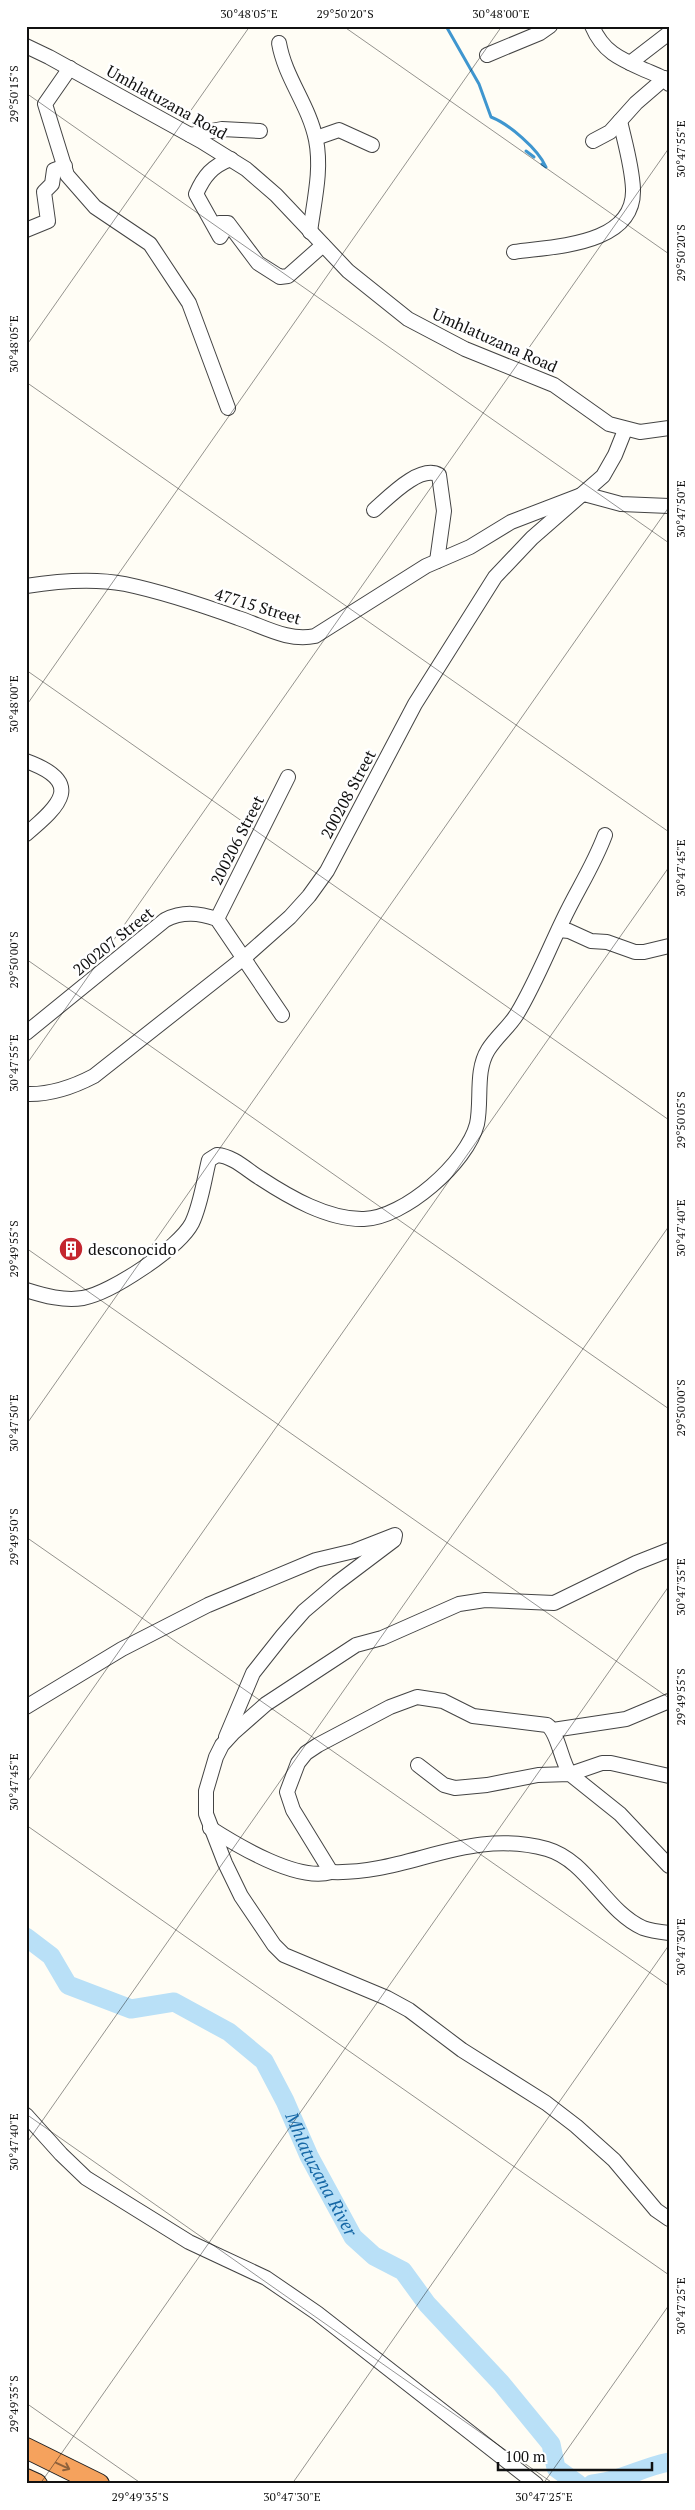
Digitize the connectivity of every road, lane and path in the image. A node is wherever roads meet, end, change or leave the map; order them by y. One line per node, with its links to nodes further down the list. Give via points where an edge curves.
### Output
1 (550, 26): 6 (street)
2 (592, 26): 7 (street, via 606,48)
3 (669, 34): 7 (street)
4 (279, 43): 13 (street, via 282,62 300,95)
5 (26, 46): 8 (street, Umhlatuzana Road)
6 (487, 55)
7 (630, 63): 9 (street)
8 (70, 68): 12 (street, Umhlatuzana Road); 17 (street, via 45,104)
9 (667, 81): 10 (street, via 636,103)
10 (620, 121): 14 (street, via 610,132); 21 (street, via 633,191 621,222 610,232 593,239)
11 (260, 131): 12 (street, via 222,129)
12 (190, 135): 16 (street, Umhlatuzana Road)
13 (316, 138): 15 (street, via 339,130); 19 (street, via 318,179)
14 (593, 141)
15 (372, 145)
16 (231, 159): 19 (street, Umhlatuzana Road, via 260,180); 20 (street, via 204,176 196,194 220,237 225,230 219,223 228,222 258,263 280,277 288,276)
17 (64, 166): 18 (street, via 54,170 52,184 44,192 48,220); 22 (street, via 67,175 95,207 150,244 189,303)
18 (26, 230)
19 (310, 232): 20 (street, Umhlatuzana Road)
20 (323, 245): 24 (street, Umhlatuzana Road, via 348,271 408,319 465,349 554,385 597,418)
21 (514, 252)
22 (228, 408)
23 (669, 428): 24 (street, Umhlatuzana Road, via 640,432)
24 (625, 430): 25 (street, 200208 Street, via 603,476)
25 (584, 494): 26 (street, via 620,504); 28 (street, 47715 Street); 29 (street, 200208 Street)
26 (669, 506)
27 (374, 510): 30 (street, via 402,486 424,473 439,475 444,511)
28 (511, 522): 29 (street); 30 (street, 47715 Street, via 470,547)
29 (532, 538): 39 (street, 200208 Street, via 495,576 476,604 415,704 327,871 290,917)
30 (437, 561): 31 (street, 47715 Street, via 307,638 288,636 127,585 99,581)
31 (26, 586)
32 (26, 761): 34 (street, via 51,773 62,791 58,804)
33 (288, 777): 36 (street, 200206 Street)
34 (26, 834)
35 (604, 835): 37 (street, via 594,864)
36 (217, 919): 39 (street); 41 (street, 200207 Street, via 192,913 166,920)
37 (559, 930): 38 (street, via 635,952); 43 (street, via 528,995 485,1058 477,1123 471,1139 446,1171 406,1206 381,1217 348,1218 320,1210 287,1194 230,1158 217,1155 209,1160 192,1222 175,1245 121,1281 85,1298 52,1297)
38 (669, 946)
39 (245, 957): 40 (street); 42 (street, 200208 Street, via 94,1076 54,1092)
40 (282, 1015)
41 (26, 1033)
42 (26, 1094)
43 (26, 1290)
44 (669, 1550): 48 (street, via 554,1604 485,1600 459,1604 382,1638 356,1645 266,1704)
45 (669, 1701): 47 (street, via 626,1719)
46 (26, 1707): 48 (street, via 122,1649 208,1605 310,1562 354,1551 395,1535 394,1540 304,1611 258,1664)
47 (553, 1730): 50 (street); 54 (street, via 533,1722 474,1716 443,1701 417,1697 390,1707 318,1745 298,1763 287,1792 293,1810)
48 (222, 1744): 52 (street, via 206,1791)
49 (418, 1765): 50 (street, via 444,1785 455,1788 538,1775)
50 (570, 1774): 51 (street, via 610,1762); 53 (street, via 620,1814)
51 (669, 1776)
52 (210, 1828): 54 (street, via 264,1859 312,1874); 57 (street, via 241,1896 284,1956 410,2010 462,2050 576,2126 614,2160 656,2210)
53 (669, 1866)
54 (331, 1872): 55 (street, via 383,1868 473,1844 510,1842 548,1850 569,1861 635,1923 656,1932)
55 (669, 1933)
56 (26, 2115): 62 (street, via 86,2178 189,2242 266,2278 317,2313)
57 (669, 2219)
58 (26, 2448): 61 (highway, one-way to 61)
59 (26, 2478): 60 (highway)
60 (37, 2484)
61 (99, 2484)
62 (536, 2484)

